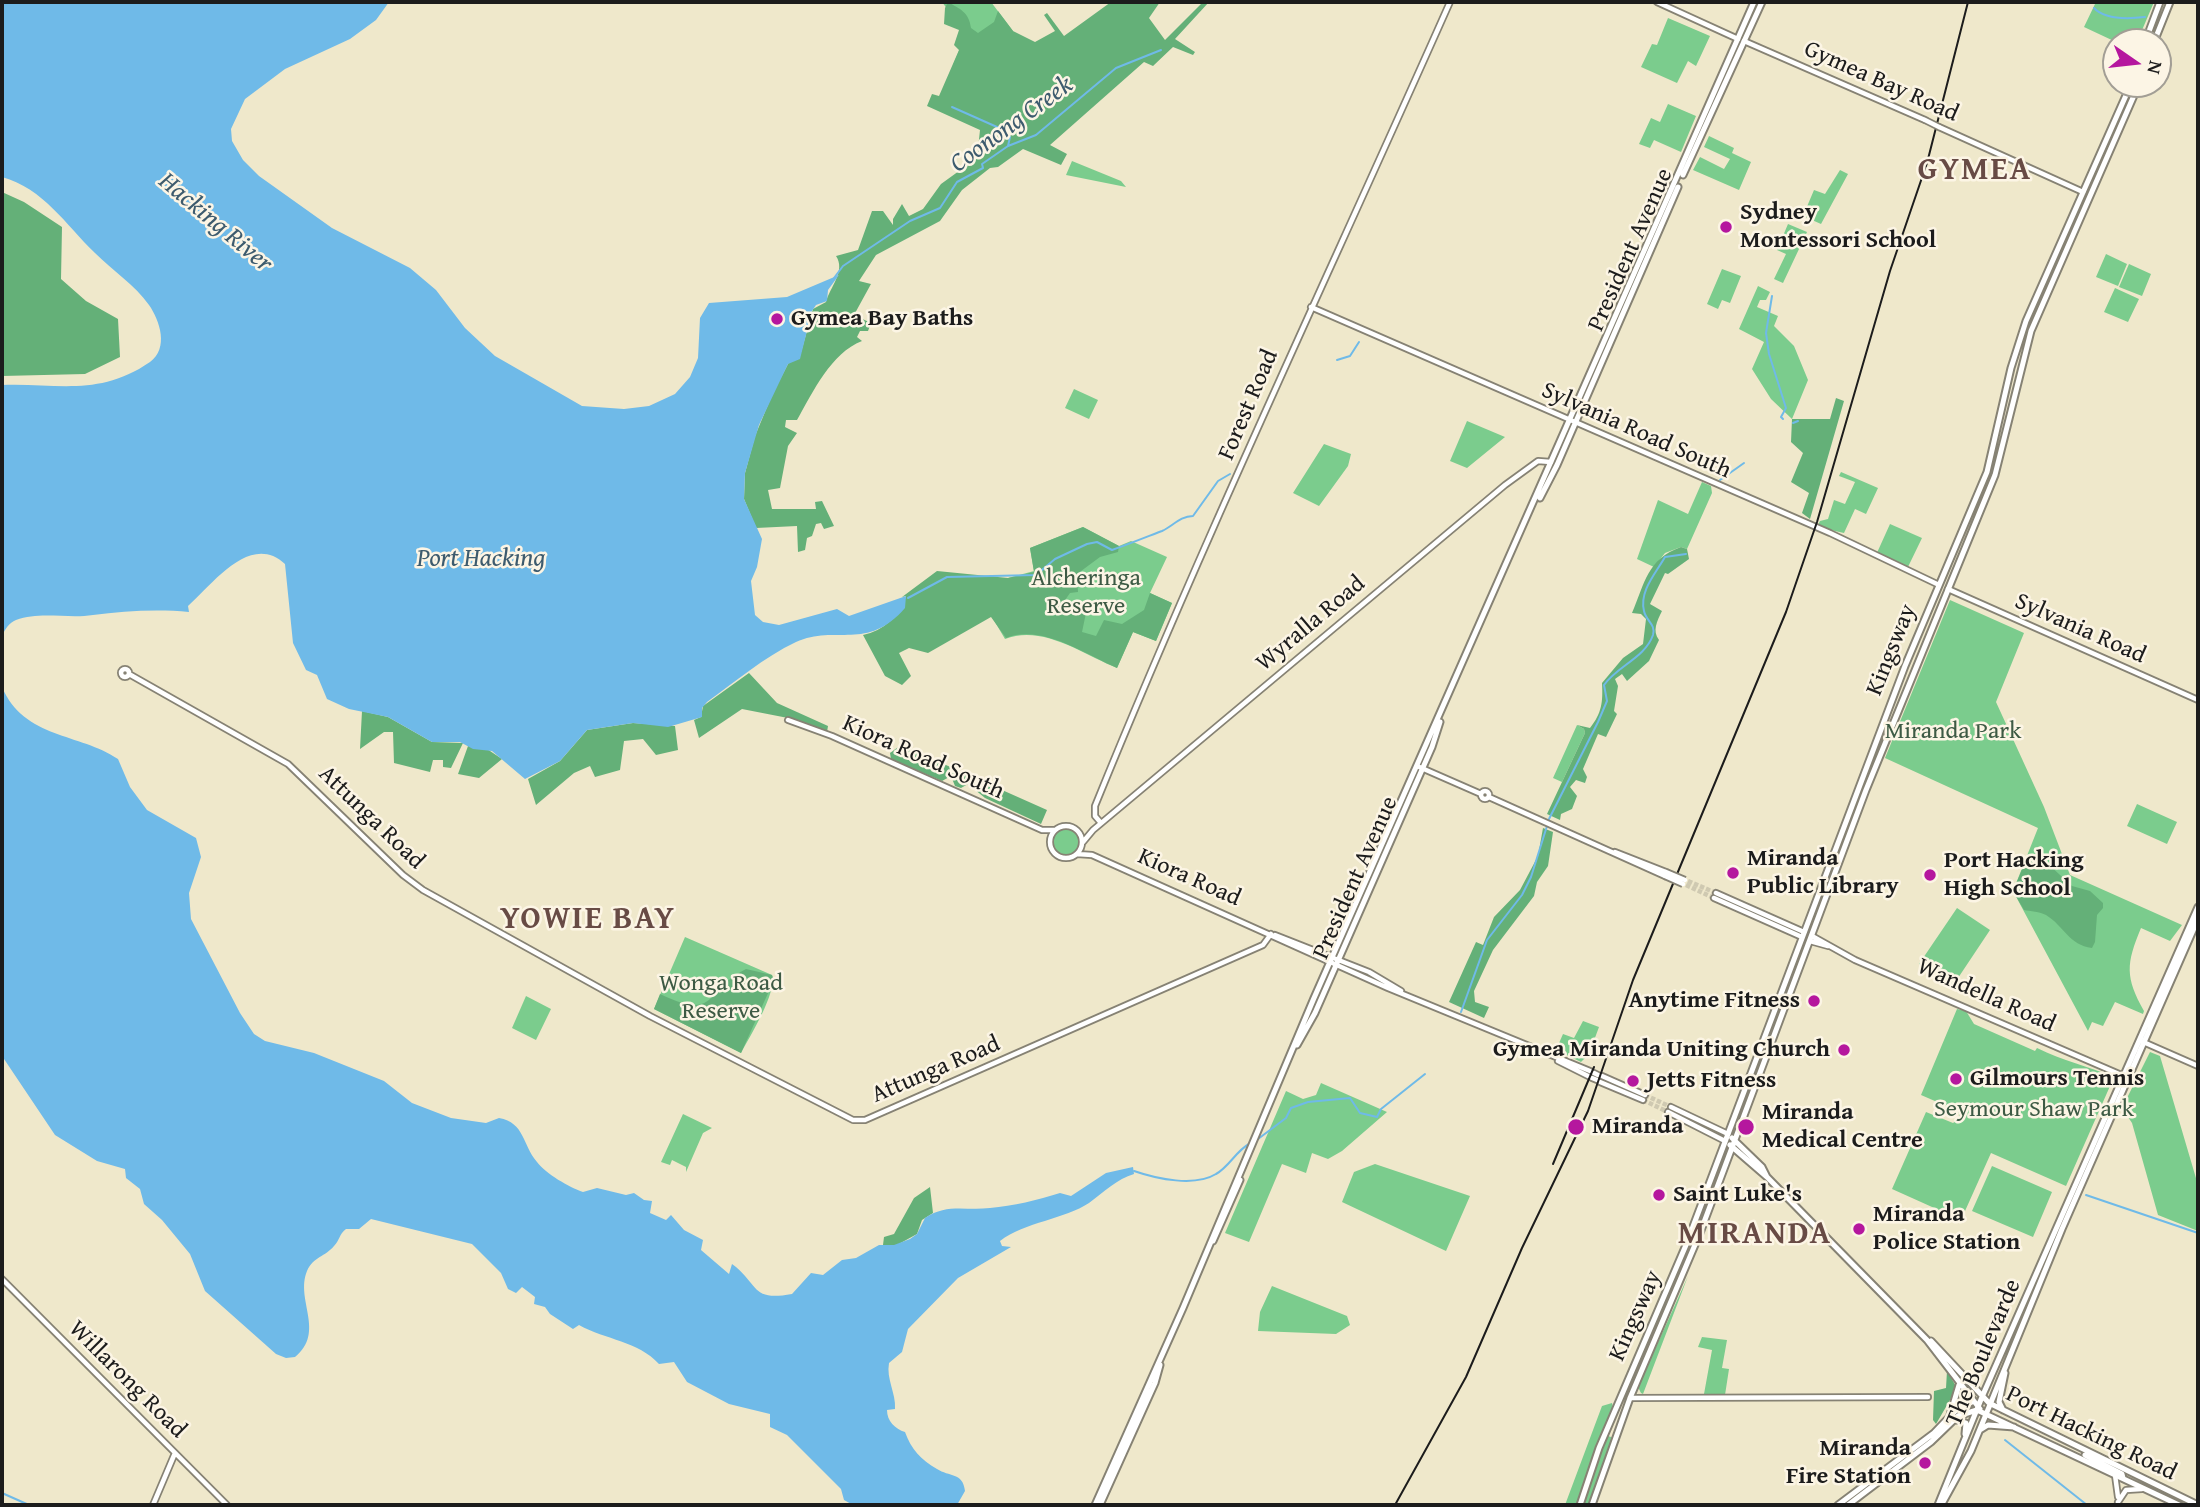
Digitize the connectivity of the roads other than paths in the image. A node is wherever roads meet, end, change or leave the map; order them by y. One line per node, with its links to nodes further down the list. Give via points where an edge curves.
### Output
1 (1450, 2): 14 (street, Forest Road)
2 (1657, 2): 9 (street, Gymea Bay Road)
3 (1754, 2): 9 (main road, President Avenue)
4 (1762, 2): 9 (main road, President Avenue)
5 (2160, 2): 7 (main road)
6 (2170, 2): 8 (main road)
7 (2150, 28)
8 (2160, 28)
9 (1741, 40): 12 (street, Gymea Bay Road, bridge); 15 (main road, President Avenue)
10 (2125, 98): 12 (main road, Kingsway)
11 (2133, 98): 13 (main road, Kingsway)
12 (2083, 192): 13 (main road, Gymea Bay Road); 17 (main road, Kingsway, via 2022,329 1987,472)
13 (2091, 195): 18 (main road, Kingsway, via 2031,331 2001,458)
14 (1311, 307): 15 (street, Sylvania Road South); 25 (street, Forest Road, via 1132,711 1095,806)
15 (1572, 422): 16 (main road, President Avenue); 17 (street, Sylvania Road South)
16 (1554, 463): 22 (main road, President Avenue); 25 (street, Wyralla Road, via 1538,461 1522,472)
17 (1937, 584): 18 (main road, Sylvania Road South); 23 (main road, Kingsway)
18 (1947, 589): 20 (street, Sylvania Road); 24 (main road, Kingsway)
19 (129, 674): 38 (street, Attunga Road, via 288,764 423,890 650,1016 853,1120 865,1120 1173,986 1263,945)
20 (2198, 700)
21 (788, 720): 26 (street, Kiora Road South)
22 (1420, 767): 34 (street, bridge, via 1484,799 1489,797); 41 (main road, President Avenue)
23 (1858, 787): 24 (main road); 39 (main road, Kingsway)
24 (1866, 790): 40 (main road, Kingsway)
25 (1101, 823): 28 (street, Wyralla Road)
26 (1042, 830): 27 (street, Kiora Road South); 30 (street, Kiora Road South)
27 (1055, 830): 29 (street, via 1064,825); 30 (street)
28 (1093, 830): 29 (street); 31 (street, Wyralla Road)
29 (1079, 831): 31 (street)
30 (1050, 841): 32 (street, via 1060,857)
31 (1083, 842): 32 (street); 33 (street)
32 (1077, 854): 33 (street, Kiora Road)
33 (1092, 855): 38 (street, Kiora Road)
34 (1686, 883)
35 (1715, 895): 39 (street, Wandella Road)
36 (2198, 907): 42 (main road, The Boulevarde)
37 (2198, 919): 43 (main road, The Boulevarde)
38 (1271, 934): 41 (street, Kiora Road, via 1292,939)
39 (1803, 935): 40 (main road, Wandella Road); 49 (main road, Kingsway)
40 (1811, 938): 45 (street, Wandella Road); 50 (main road, Kingsway)
41 (1334, 961): 47 (street, Kiora Road); 81 (main road, President Avenue)
42 (2138, 1040): 43 (street); 45 (main road, The Boulevarde)
43 (2146, 1043): 44 (street); 46 (main road, The Boulevarde)
44 (2198, 1066)
45 (2123, 1075): 46 (street, Wandella Road); 62 (main road, The Boulevarde)
46 (2130, 1078): 59 (main road, The Boulevarde)
47 (1644, 1098)
48 (1669, 1110): 49 (street)
49 (1726, 1138): 50 (main road); 51 (main road); 53 (main road, Kingsway)
50 (1735, 1140): 51 (main road, Kingsway); 52 (main road)
51 (1732, 1147): 52 (main road); 54 (main road, Kingsway)
52 (1767, 1177): 58 (main road)
53 (1684, 1250): 54 (main road); 56 (main road, Kingsway)
54 (1692, 1254): 57 (main road, Kingsway)
55 (2, 1279): 74 (street, Willarong Road)
56 (1654, 1319): 57 (main road); 64 (main road, Kingsway)
57 (1663, 1321): 63 (main road, Kingsway)
58 (1927, 1340): 60 (main road); 62 (main road)
59 (2011, 1349): 65 (main road, The Boulevarde); 67 (main road, via 1999,1402)
60 (1958, 1382): 66 (main road); 69 (main road, via 1950,1407)
61 (1928, 1397): 63 (street)
62 (1982, 1397): 65 (main road, Port Hacking Road); 66 (main road, The Boulevarde)
63 (1630, 1398): 64 (main road); 83 (main road, Kingsway)
64 (1619, 1399): 82 (main road, Kingsway)
65 (1989, 1404): 67 (main road, Port Hacking Road); 68 (main road, The Boulevarde)
66 (1976, 1406): 68 (main road); 69 (main road, Port Hacking Road); 73 (main road, The Boulevarde)
67 (2003, 1410): 72 (main road, Port Hacking Road)
68 (1986, 1413): 70 (main road, Port Hacking Road); 71 (main road, The Boulevarde)
69 (1952, 1418): 73 (main road, via 1966,1424); 84 (main road, Port Hacking Road); 85 (main road, Port Hacking Road, via 1931,1442)
70 (2014, 1427): 71 (main road, via 1987,1425); 75 (main road, Port Hacking Road)
71 (1978, 1433): 86 (main road, The Boulevarde)
72 (2059, 1439): 76 (main road, via 2122,1474); 88 (main road, Port Hacking Road)
73 (1966, 1440): 86 (main road, The Boulevarde)
74 (175, 1452): 79 (street); 80 (street, Willarong Road)
75 (2115, 1475): 76 (main road, Port Hacking Road); 78 (street)
76 (2123, 1479): 77 (main road, Port Hacking Road); 78 (street)
77 (2147, 1490): 78 (street, via 2126,1490); 87 (main road, Port Hacking Road)
78 (2118, 1503)
79 (153, 1505)
80 (227, 1505)
81 (1098, 1505)
82 (1580, 1505)
83 (1592, 1505)
84 (1838, 1505)
85 (1848, 1505)
86 (1940, 1505)
87 (2179, 1505)
88 (2198, 1505)

